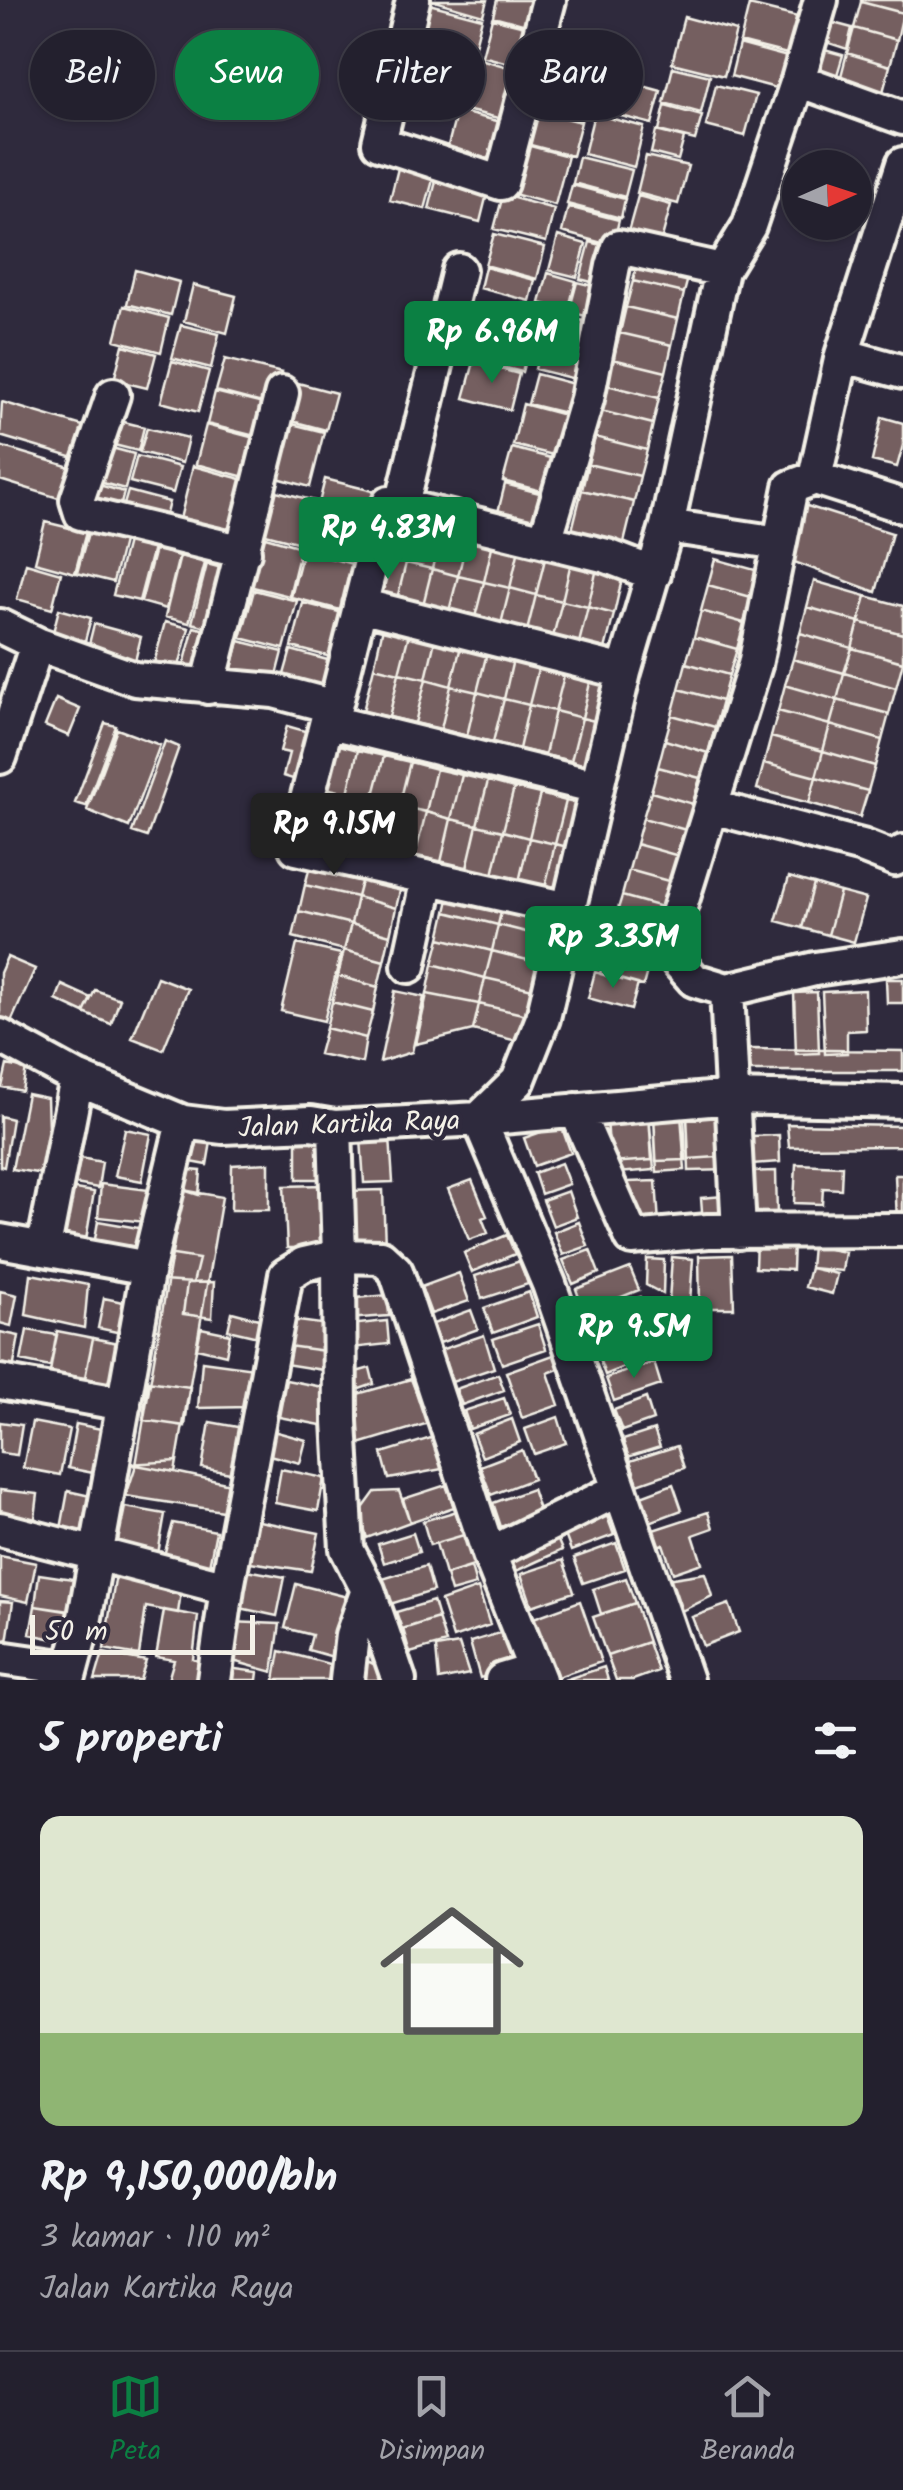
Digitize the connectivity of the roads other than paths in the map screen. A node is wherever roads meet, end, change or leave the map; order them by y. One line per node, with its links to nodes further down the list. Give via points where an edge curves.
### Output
1 (413, 0): 2 (street, via 379,144 501,183)
2 (549, 0)
3 (820, 0): 4 (street)
4 (798, 80): 5 (street); 9 (street, via 748,226)
5 (903, 118)
6 (903, 164): 7 (street)
7 (892, 233): 10 (street)
8 (459, 270): 15 (street)
9 (722, 270): 17 (street); 18 (street, via 620,247 587,398)
10 (842, 355): 11 (street); 14 (street)
11 (903, 372)
12 (282, 393): 20 (street)
13 (113, 395): 20 (street, via 77,500 81,513)
14 (815, 478): 16 (street); 19 (street, via 792,487)
15 (402, 504): 18 (street); 22 (street, via 389,503)
16 (903, 506)
17 (667, 526): 19 (street); 21 (street)
18 (545, 541): 21 (street)
19 (778, 543): 29 (street, via 755,665)
20 (244, 552): 26 (street)
21 (654, 574): 25 (street)
22 (360, 605): 25 (street); 26 (street, via 335,706)
23 (0, 626): 24 (street)
24 (37, 644): 26 (street, via 134,679); 27 (street)
25 (624, 672): 28 (street)
26 (208, 687)
27 (0, 757)
28 (597, 787): 31 (street, via 328,721 296,848); 32 (street)
29 (712, 807): 30 (street, via 895,859); 35 (street, via 675,924 679,964 694,980)
30 (903, 852)
31 (428, 878): 32 (street); 34 (street)
32 (568, 909): 41 (street, via 543,1018 518,1081)
33 (903, 956): 35 (street)
34 (409, 966)
35 (727, 990): 38 (street)
36 (0, 1036): 37 (street, Jalan Kartika Raya)
37 (77, 1078): 42 (street, Jalan Kartika Raya); 47 (street)
38 (732, 1097): 39 (street); 40 (street); 45 (street)
39 (903, 1101)
40 (576, 1110): 41 (street); 45 (street, via 632,1238)
41 (479, 1119): 43 (street, Jalan Kartika Raya); 52 (street, Jalan Kartika Raya, via 549,1284)
42 (183, 1122): 43 (street, Jalan Kartika Raya); 49 (street)
43 (335, 1127): 48 (street)
44 (903, 1230): 45 (street)
45 (739, 1232)
46 (0, 1241): 47 (street)
47 (44, 1248): 49 (street)
48 (338, 1256): 54 (street, via 382,1258 396,1270); 56 (street, via 286,1275); 57 (street, via 347,1549)
49 (148, 1268): 51 (street)
50 (0, 1382): 51 (street)
51 (124, 1404): 55 (street)
52 (620, 1489): 54 (street); 65 (street, Jalan Kartika Raya)
53 (0, 1529): 55 (street)
54 (489, 1554): 60 (street)
55 (96, 1555): 56 (street); 59 (street)
56 (227, 1588): 61 (street)
57 (368, 1590): 62 (street, via 352,1635); 63 (street)
58 (0, 1658): 59 (street)
59 (68, 1674)
60 (537, 1675): 64 (street)
61 (214, 1680)
62 (348, 1680)
63 (399, 1680)
64 (502, 1680)
65 (686, 1680)

